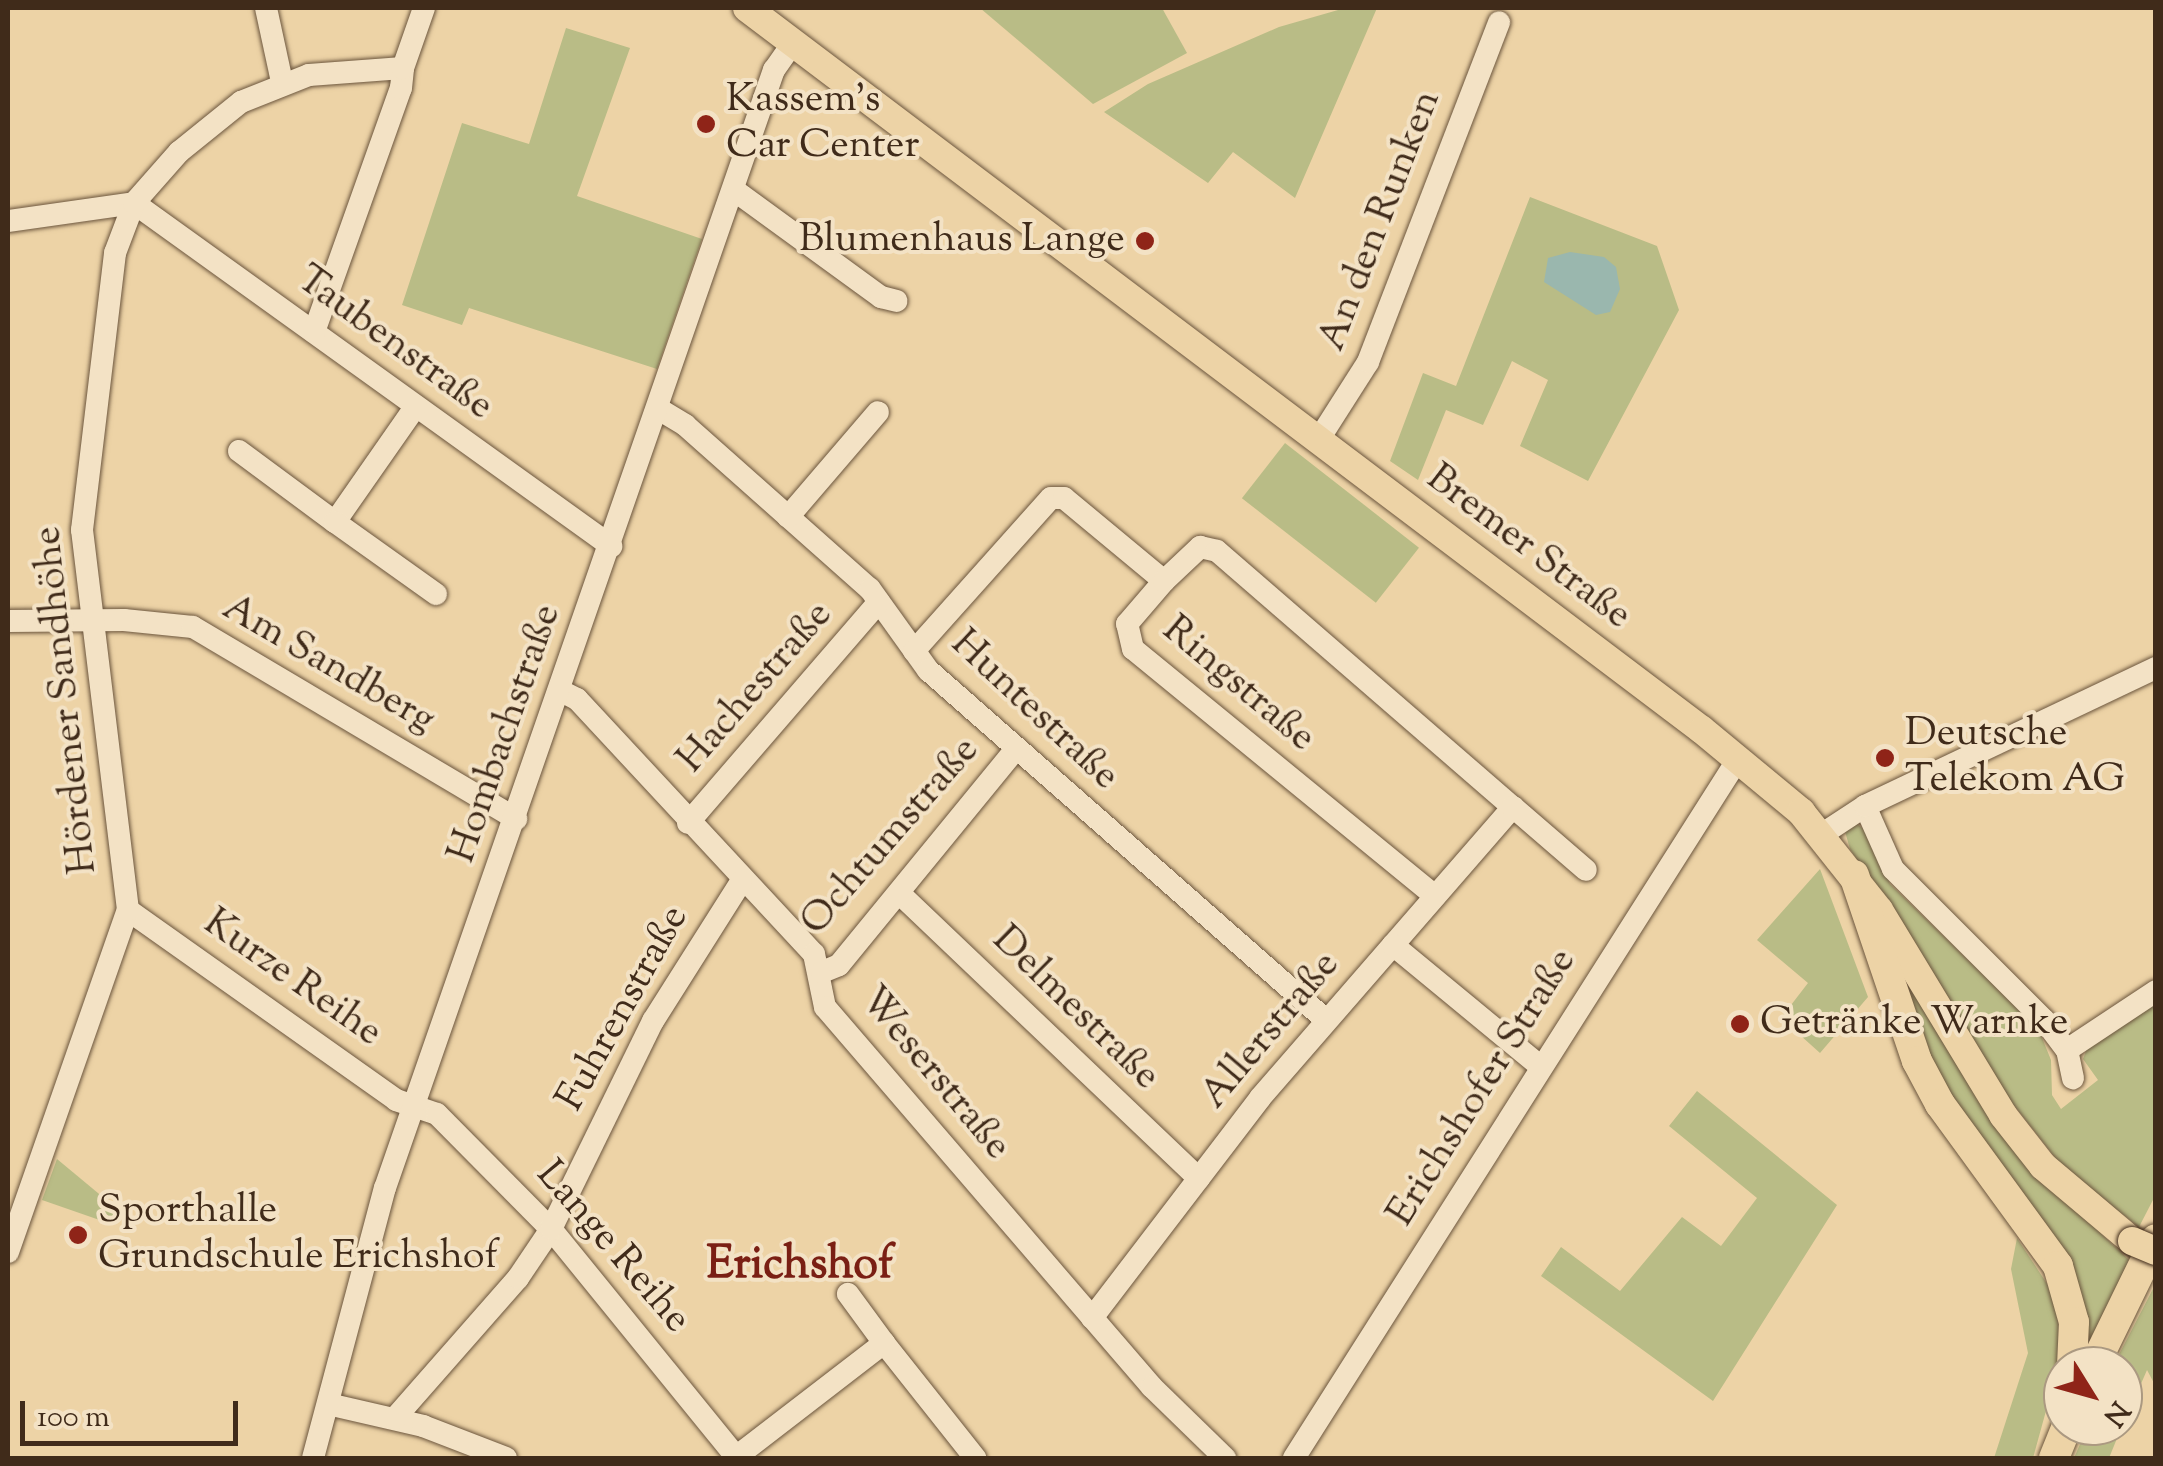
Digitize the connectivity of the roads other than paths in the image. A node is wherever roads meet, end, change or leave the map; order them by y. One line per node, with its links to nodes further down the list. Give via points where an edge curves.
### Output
1 (266, 8): 7 (street)
2 (424, 8): 6 (street)
3 (747, 8): 5 (main road, Bremer Straße)
4 (1498, 22): 16 (street, An den Runken, via 1368,362)
5 (793, 43): 8 (street, Hombachstraße, via 774,70); 16 (main road, Bremer Straße)
6 (403, 68): 7 (street, Hördener Sandhöhe); 12 (street)
7 (282, 82): 9 (street, Hördener Sandhöhe, via 241,102 179,152)
8 (734, 190): 11 (street, via 881,297); 14 (street, Hombachstraße)
9 (134, 203): 10 (street); 12 (street, Taubenstraße); 24 (street, Hördener Sandhöhe, via 115,253 83,502)
10 (8, 221)
11 (897, 301)
12 (314, 332): 13 (street, Taubenstraße)
13 (416, 406): 19 (street); 20 (street, Taubenstraße)
14 (658, 408): 18 (street, Huntestraße); 20 (street, Hombachstraße)
15 (878, 412): 18 (street)
16 (1318, 440): 30 (main road, Bremer Straße)
17 (239, 451): 19 (street)
18 (788, 518): 23 (street, Huntestraße)
19 (335, 522): 22 (street)
20 (611, 546): 28 (street, Hombachstraße)
21 (1164, 580): 26 (street, via 1064,498 1052,498); 32 (street, Ringstraße, via 1200,547 1216,551); 40 (street, Ringstraße, via 1126,624 1132,649)
22 (436, 594)
23 (879, 602): 26 (street, Huntestraße); 34 (street, Hachestraße)
24 (89, 619): 25 (street, Am Sandberg); 33 (street, Am Sandberg, via 193,627); 41 (street, Hördener Sandhöhe)
25 (8, 621)
26 (914, 651): 29 (street, Huntestraße)
27 (2156, 668): 31 (street)
28 (561, 690): 33 (street, Hombachstraße); 34 (street, Weserstraße, via 577,699)
29 (1016, 749): 39 (street, Ochtumstraße); 45 (street, Huntestraße)
30 (1738, 759): 35 (main road, Bremer Straße); 47 (street, Erichshofer Straße)
31 (1865, 806): 35 (street); 46 (street, via 1892,868 2008,980)
32 (1513, 808): 36 (street, Ringstraße); 40 (street)
33 (516, 818): 49 (street, Hombachstraße)
34 (688, 823): 38 (street, Weserstraße)
35 (1822, 834): 37 (main road, Bremer Straße)
36 (1586, 870)
37 (1854, 875): 52 (main road, Bremer Straße, via 2003,1115 2057,1180); 57 (highway, via 1917,1061 1940,1104 2058,1266 2074,1322)
38 (740, 882): 43 (street, Weserstraße, via 814,954); 51 (street, Fuhrenstraße, via 654,1020)
39 (899, 893): 43 (street, Ochtumstraße, via 839,965); 50 (street, Delmestraße)
40 (1435, 896): 42 (street)
41 (128, 910): 49 (street, Kurze Reihe, via 396,1100); 53 (street, Hördener Sandhöhe)
42 (1393, 944): 45 (street, Allerstraße); 47 (street, Allerstraße)
43 (822, 972): 55 (street, Weserstraße, via 825,1007)
44 (2156, 991): 46 (street)
45 (1326, 1020): 50 (street, Allerstraße)
46 (2067, 1050): 48 (street)
47 (1540, 1066): 66 (street, Erichshofer Straße)
48 (2073, 1078)
49 (414, 1105): 51 (street, Lange Reihe, via 437,1114); 59 (street, Hombachstraße, via 362,1263)
50 (1199, 1179): 55 (street, Allerstraße)
51 (551, 1228): 60 (street, Fuhrenstraße, via 518,1278); 63 (street, Lange Reihe)
52 (2148, 1244): 58 (highway)
53 (8, 1252)
54 (848, 1294): 56 (street)
55 (1092, 1318): 65 (street, Weserstraße)
56 (884, 1343): 63 (street); 64 (street)
57 (2073, 1346)
58 (2103, 1346)
59 (328, 1404): 60 (street); 61 (street, Hombachstraße)
60 (395, 1418): 62 (street)
61 (312, 1458)
62 (506, 1458)
63 (736, 1458)
64 (975, 1458)
65 (1226, 1458)
66 (1294, 1458)

